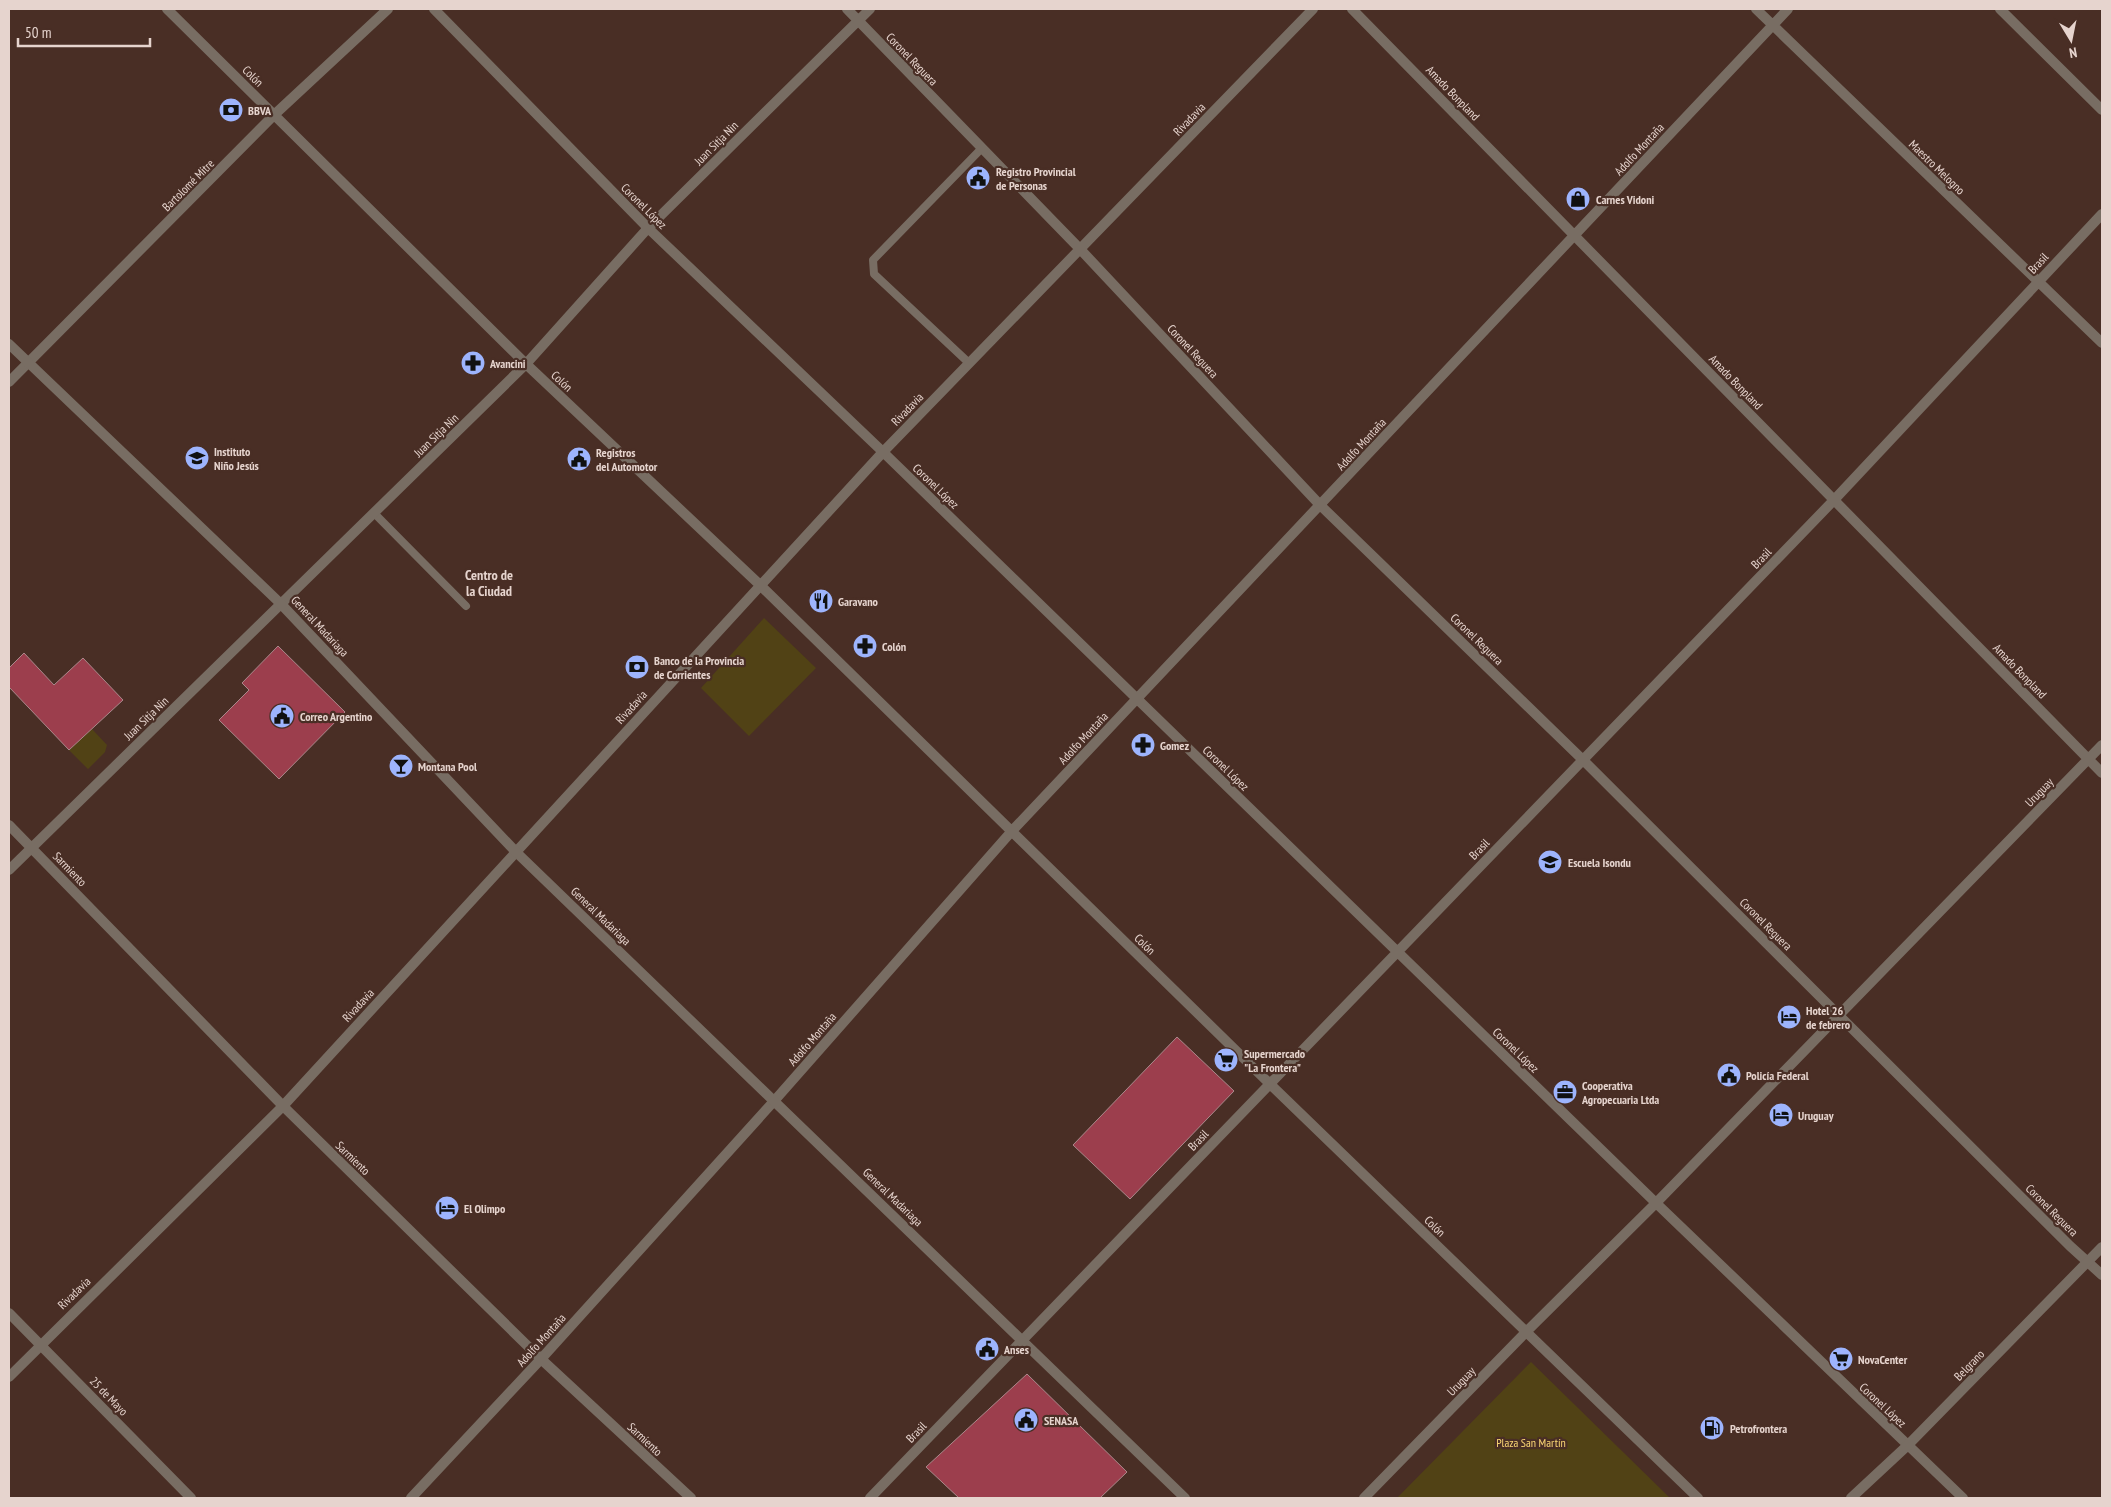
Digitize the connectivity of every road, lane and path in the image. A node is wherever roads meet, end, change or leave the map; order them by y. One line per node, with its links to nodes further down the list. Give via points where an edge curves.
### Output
1 (167, 9): 14 (street, Colón)
2 (388, 9): 14 (street, Bartolomé Mitre)
3 (434, 9): 17 (street, Coronel López)
4 (847, 9): 11 (street, Coronel Reguera)
5 (870, 9): 11 (street, Juan Sitja Nin)
6 (1313, 9): 19 (street, Rivadavia)
7 (1352, 9): 18 (street, Amado Bonpland)
8 (1756, 9): 12 (street, Maestro Melogno)
9 (1788, 9): 12 (street, Adolfo Montaña)
10 (2000, 9): 13 (street)
11 (858, 21): 15 (street, Coronel Reguera); 17 (street, Juan Sitja Nin)
12 (1772, 25): 18 (street, Adolfo Montaña); 20 (street, Maestro Melogno)
13 (2102, 110)
14 (274, 115): 23 (street, Bartolomé Mitre); 25 (street, Colón)
15 (982, 148): 19 (street, Coronel Reguera); 24 (lane, via 873,260 874,274)
16 (2102, 214): 20 (street, Brasil)
17 (648, 228): 25 (street, Juan Sitja Nin); 27 (street, Coronel López)
18 (1575, 236): 28 (street, Amado Bonpland); 29 (street, Adolfo Montaña)
19 (1080, 249): 24 (street, Rivadavia); 29 (street, Coronel Reguera)
20 (2038, 282): 21 (street, Maestro Melogno); 28 (street, Brasil)
21 (2102, 343)
22 (9, 344): 23 (street, General Madariaga)
23 (27, 363): 26 (street, Bartolomé Mitre); 32 (street, General Madariaga)
24 (969, 363): 27 (street, Rivadavia)
25 (526, 364): 30 (street, Juan Sitja Nin); 31 (street, Colón)
26 (9, 382)
27 (883, 452): 31 (street, Rivadavia); 34 (street, Coronel López)
28 (1834, 500): 36 (street, Amado Bonpland); 37 (street, Brasil)
29 (1320, 505): 34 (street, Adolfo Montaña); 37 (street, Coronel Reguera)
30 (374, 513): 32 (street, Juan Sitja Nin); 33 (lane)
31 (760, 585): 40 (street, Colón); 42 (street, Rivadavia)
32 (282, 604): 41 (street, Juan Sitja Nin); 42 (street, General Madariaga)
33 (466, 606)
34 (1137, 699): 40 (street, Adolfo Montaña); 44 (street, Coronel López)
35 (2102, 746): 36 (street, Uruguay)
36 (2089, 759): 38 (street, Amado Bonpland); 45 (street, Uruguay)
37 (1583, 760): 44 (street, Brasil); 45 (street, Coronel Reguera)
38 (2102, 773)
39 (9, 825): 41 (street, Sarmiento)
40 (1011, 832): 46 (street, Colón); 47 (street, Adolfo Montaña)
41 (30, 847): 43 (street, Juan Sitja Nin); 48 (street, Sarmiento)
42 (516, 852): 47 (street, General Madariaga); 48 (street, Rivadavia)
43 (9, 870)
44 (1397, 952): 46 (street, Brasil); 49 (street, Coronel López)
45 (1840, 1015): 49 (street, Uruguay); 51 (street, Coronel Reguera)
46 (1270, 1084): 54 (street, Colón); 55 (street, Brasil)
47 (775, 1100): 55 (street, General Madariaga); 57 (street, Adolfo Montaña)
48 (283, 1106): 56 (street, Rivadavia); 57 (street, Sarmiento)
49 (1656, 1204): 54 (street, Uruguay); 59 (street, Coronel López)
50 (2102, 1247): 51 (street, Belgrano)
51 (2088, 1261): 52 (street, Coronel Reguera); 59 (street, Belgrano)
52 (2102, 1275)
53 (9, 1313): 56 (street, 25 de Mayo)
54 (1527, 1332): 65 (street, Uruguay); 66 (street, Colón)
55 (1022, 1340): 63 (street, Brasil); 64 (street, General Madariaga)
56 (41, 1344): 58 (street, Rivadavia); 60 (street, 25 de Mayo)
57 (541, 1359): 61 (street, Adolfo Montaña); 62 (street, Sarmiento)
58 (9, 1377)
59 (1908, 1445): 67 (street, Belgrano); 68 (street, Coronel López)
60 (191, 1498)
61 (411, 1498)
62 (691, 1498)
63 (870, 1498)
64 (1185, 1498)
65 (1364, 1498)
66 (1698, 1498)
67 (1851, 1498)
68 (1963, 1498)

